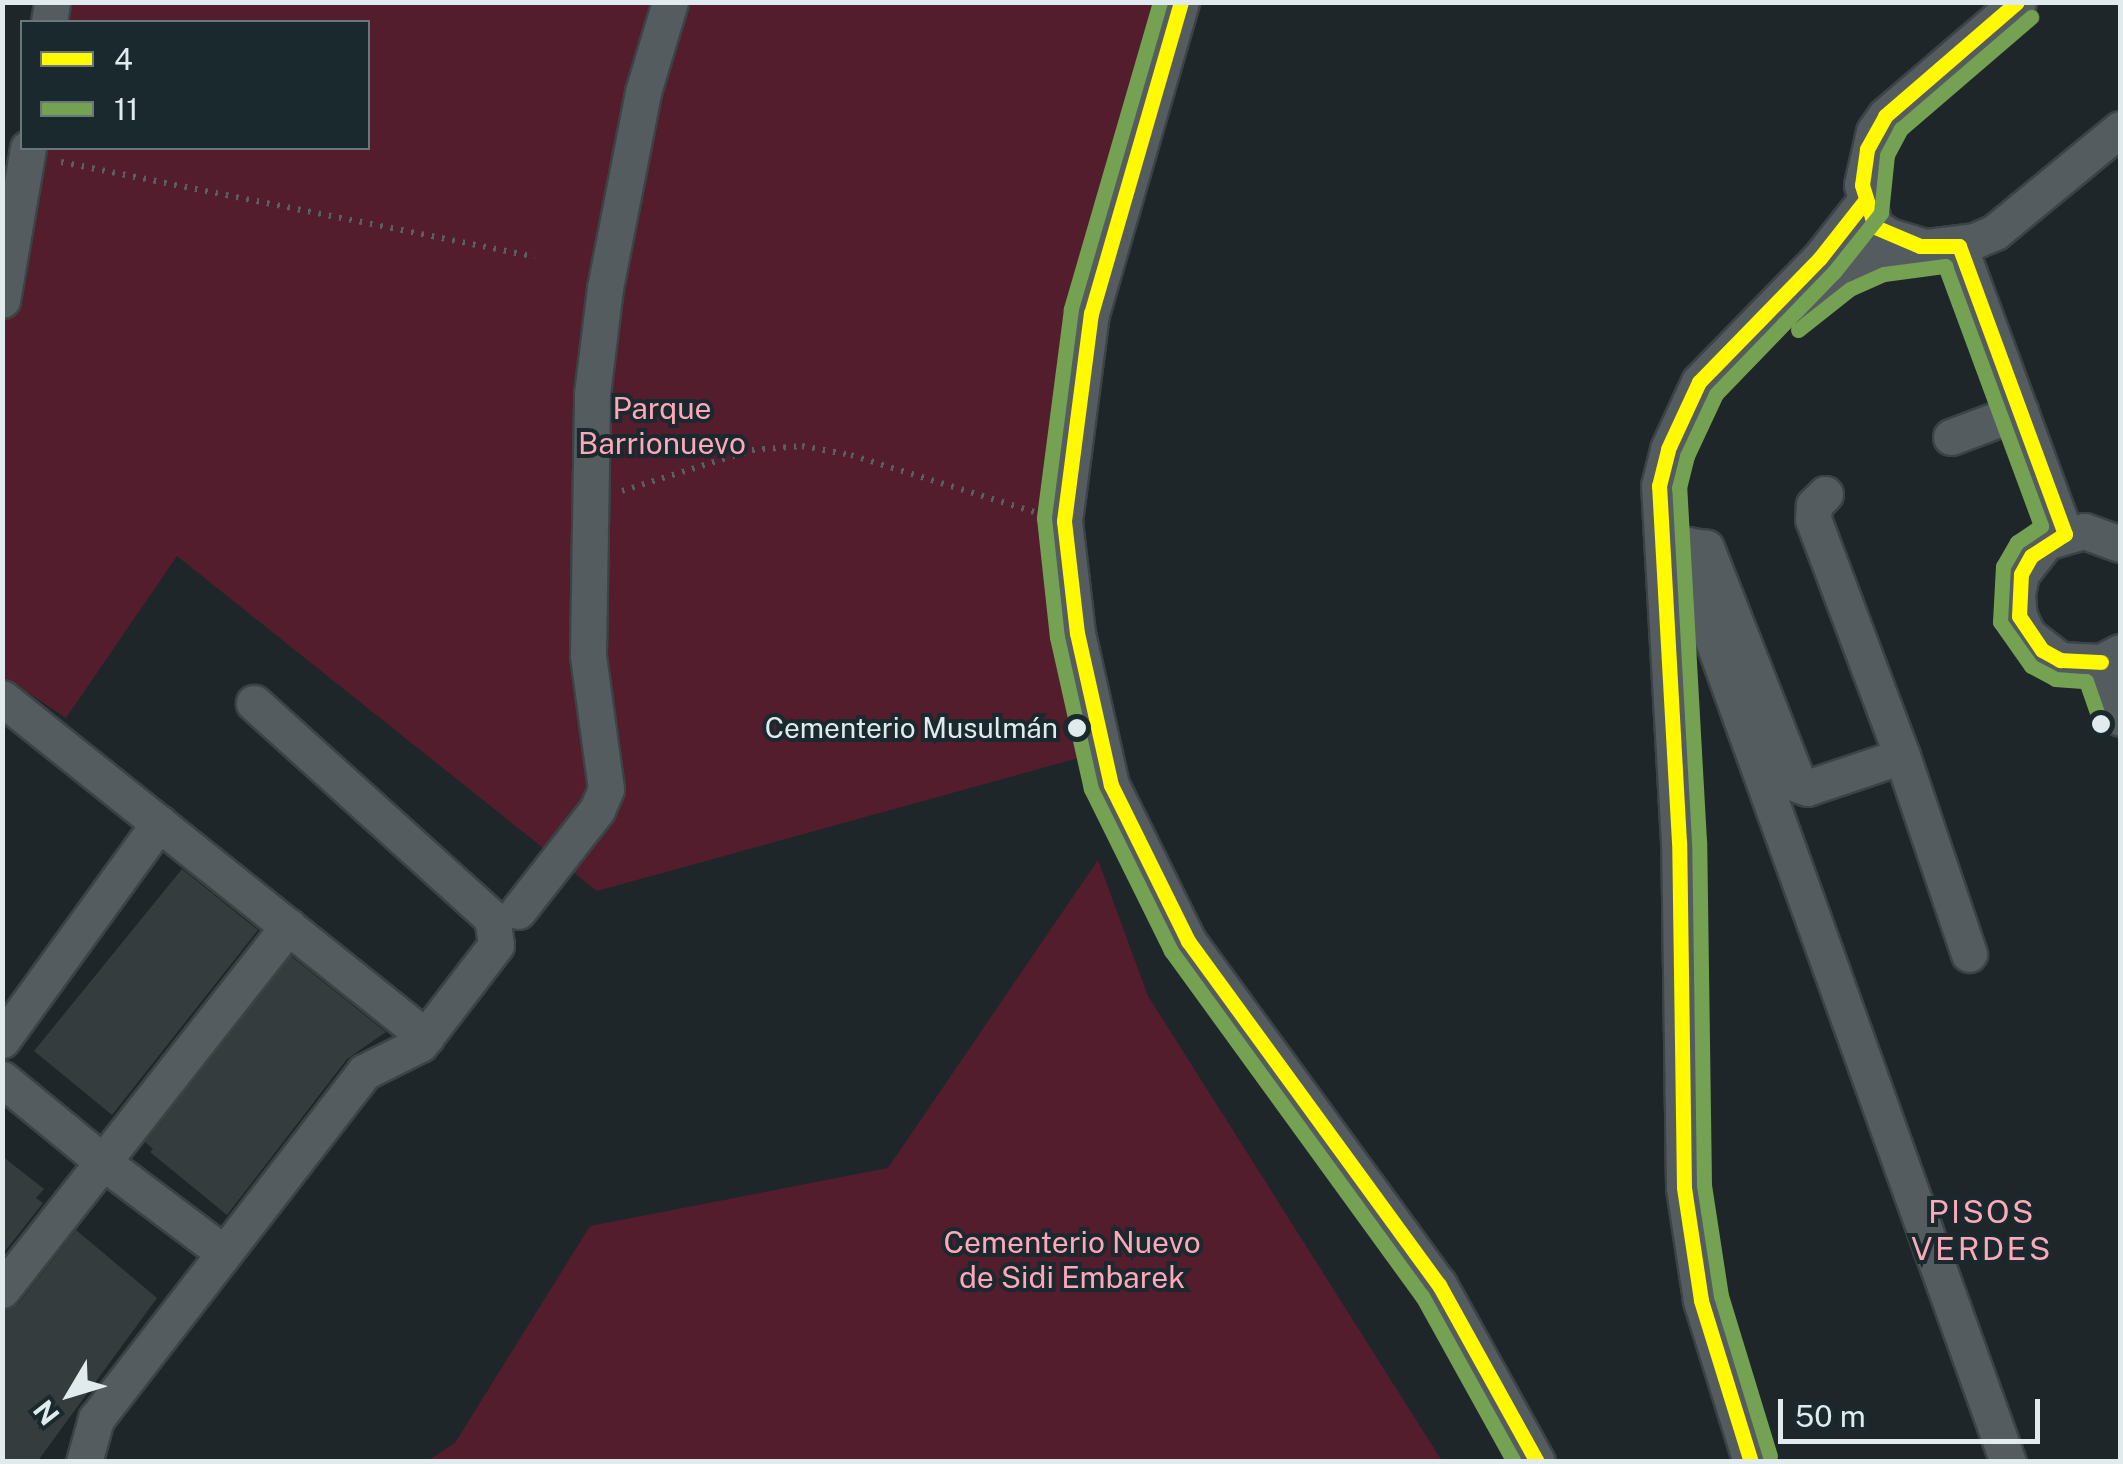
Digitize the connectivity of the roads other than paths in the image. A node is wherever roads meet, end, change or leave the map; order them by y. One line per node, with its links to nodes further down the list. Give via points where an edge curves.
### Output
1 (670, 2): 22 (street, via 643,92 592,394 588,655 606,789)
2 (1181, 2): 32 (street, via 1091,313 1064,522 1065,558 1111,786 1188,941 1439,1285)
3 (2018, 2): 6 (street, via 1885,116 1867,149)
4 (2120, 129): 8 (street, via 1995,232)
5 (27, 152): 9 (street)
6 (1864, 202): 7 (street, via 1875,226); 10 (street, via 1820,258)
7 (1920, 246): 8 (street); 10 (street, via 1840,272)
8 (1959, 246): 11 (street)
9 (4, 282)
10 (1699, 382): 33 (street, via 1658,486 1678,842 1680,1127 1701,1300)
11 (2020, 410): 12 (street); 14 (street)
12 (1951, 437)
13 (1825, 494): 20 (street, via 1814,505 1813,519)
14 (2065, 534): 15 (street, via 2102,534); 16 (street, via 2031,556 2021,574 2019,616 2042,650 2060,660)
15 (2120, 544)
16 (2111, 657): 19 (street)
17 (2, 698): 21 (street)
18 (254, 703): 25 (street, via 496,926 492,953)
19 (2120, 718)
20 (1902, 756): 24 (street); 34 (street, via 1799,786 1706,548 1688,545 1684,557)
21 (158, 822): 23 (street); 26 (street)
22 (518, 911)
23 (288, 926): 25 (street); 28 (street)
24 (1969, 954)
25 (426, 1037): 29 (street, via 410,1052 364,1072)
26 (2, 1040)
27 (2, 1079): 28 (street)
28 (103, 1162): 29 (street); 30 (street)
29 (224, 1253): 31 (street, via 96,1419)
30 (2, 1290)
31 (84, 1462)
32 (1537, 1462)
33 (1751, 1462)
34 (2008, 1462)

